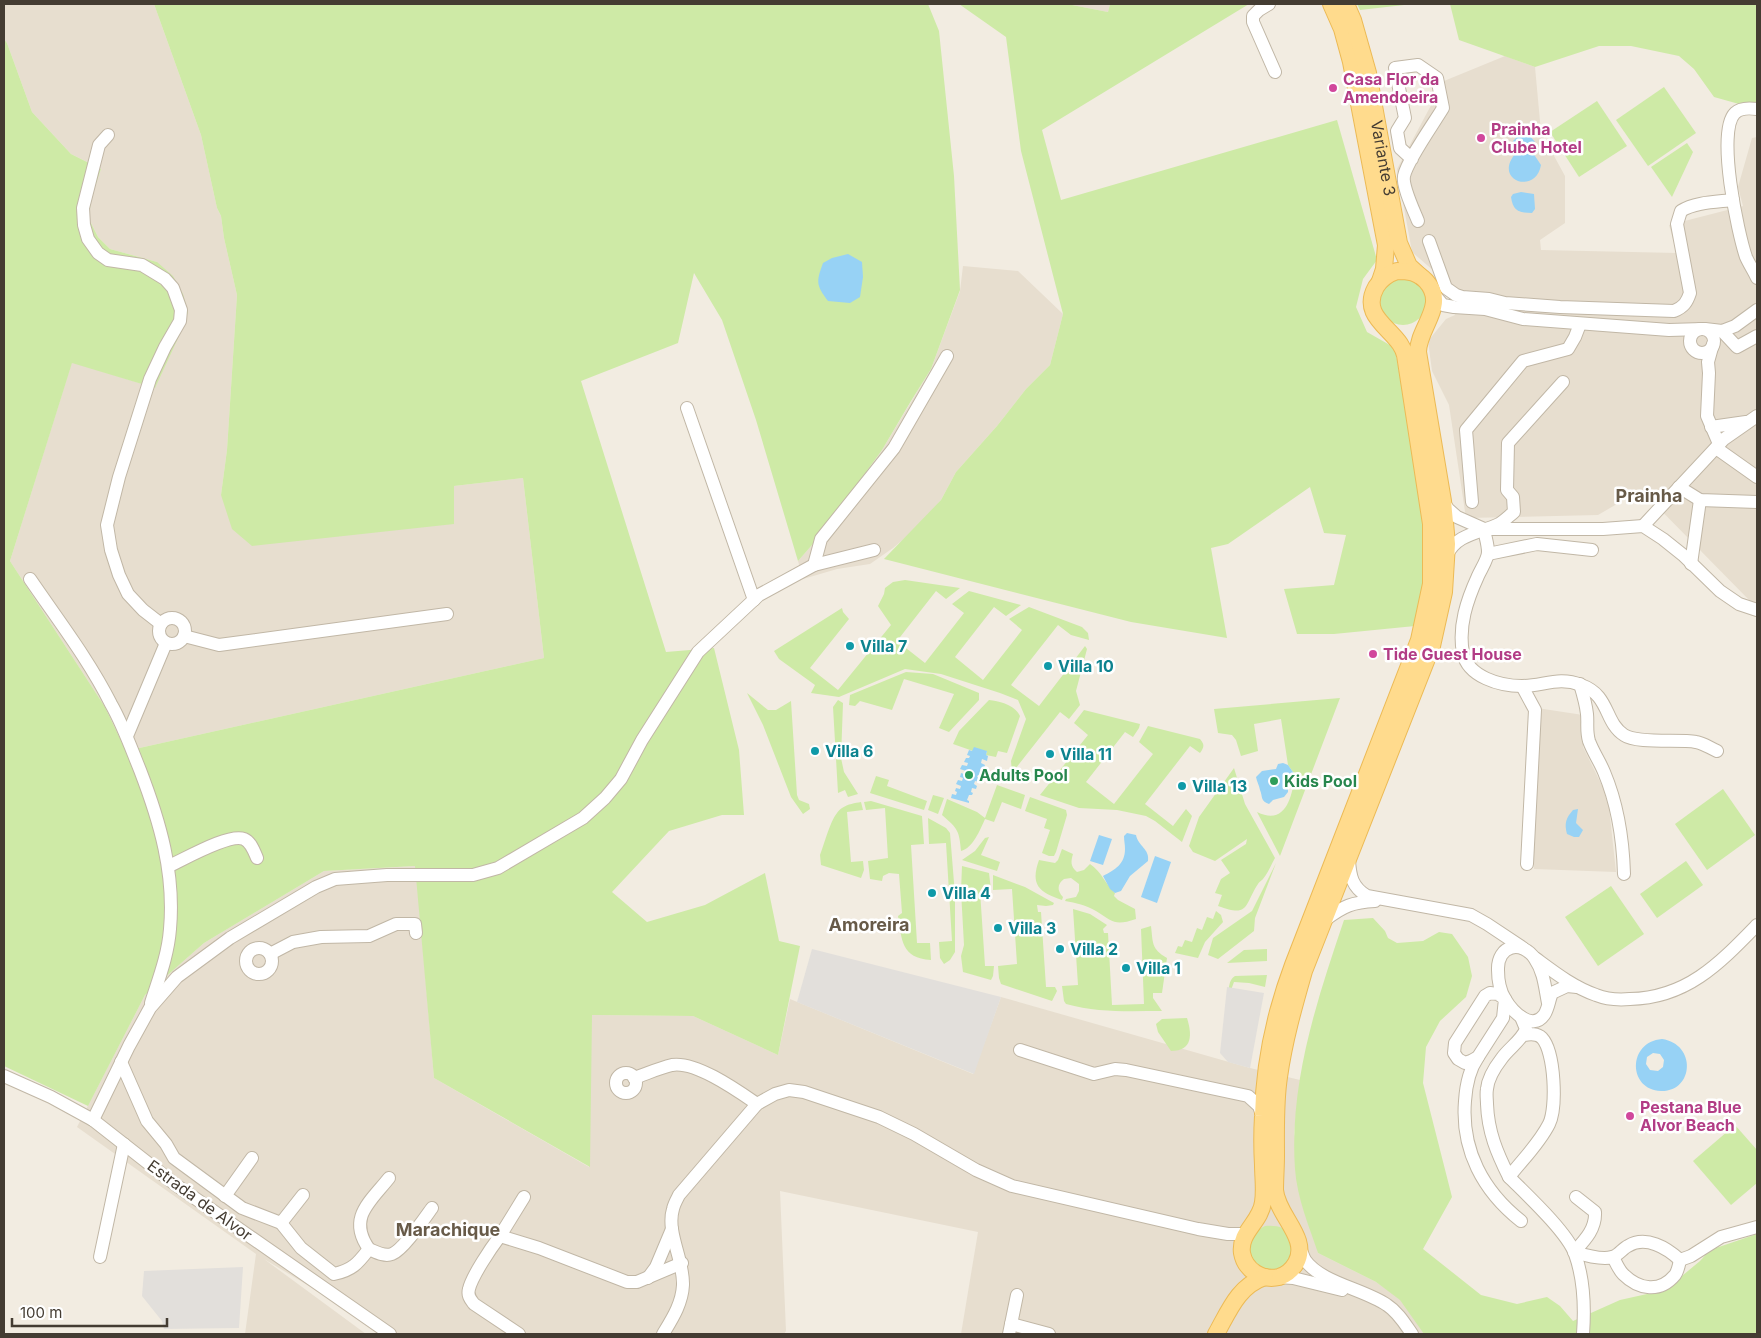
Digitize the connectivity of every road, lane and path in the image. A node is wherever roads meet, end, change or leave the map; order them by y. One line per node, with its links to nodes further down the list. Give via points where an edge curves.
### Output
1 (1269, 4): 4 (street, via 1253,16 1253,22)
2 (1331, 4): 13 (main road, Variante 3, via 1342,28 1350,62 1386,245)
3 (1346, 4): 11 (main road, Variante 3, via 1368,74 1399,243 1409,266)
4 (1275, 72)
5 (1757, 109): 8 (street, via 1743,109 1735,113 1730,122 1728,169)
6 (108, 135): 52 (street, via 100,145 84,208 88,239 108,260 142,265 166,279 181,310 180,322 150,379 107,526 111,550 128,594)
7 (1412, 159): 7 (street, via 1400,148 1397,131 1405,118 1395,68 1418,65 1437,78 1443,108); 9 (street, via 1404,177)
8 (1733, 200): 10 (street, via 1681,211 1677,224 1690,293 1682,308 1674,311 1560,307 1462,297 1446,288); 12 (street, via 1746,257)
9 (1418, 221)
10 (1429, 241)
11 (1422, 277): 13 (main road, via 1404,271 1391,273); 14 (main road)
12 (1757, 278)
13 (1380, 281): 20 (main road, via 1372,305 1376,317)
14 (1433, 293): 15 (street, via 1443,305); 17 (main road)
15 (1454, 307): 17 (street); 18 (street, via 1486,309 1523,319)
16 (1757, 310): 24 (street)
17 (1430, 317): 20 (main road, via 1421,328 1410,333 1396,333); 37 (main road, via 1418,344 1418,352)
18 (1561, 323): 19 (street); 25 (street)
19 (1580, 324): 22 (street); 25 (street)
20 (1385, 327): 87 (main road, via 1401,344 1406,361 1431,524 1429,593 1419,640 1286,981)
21 (1704, 329): 22 (street); 24 (street); 26 (street, via 1694,332 1690,338)
22 (1669, 330): 26 (street, via 1680,334)
23 (1757, 336): 24 (street, via 1737,347)
24 (1718, 337): 26 (street, via 1706,352); 28 (street)
25 (1568, 348): 38 (street, via 1522,361 1466,430)
26 (1694, 348): 28 (street)
27 (946, 356): 47 (street, via 894,448 821,539)
28 (1708, 362): 32 (street, via 1707,416)
29 (1562, 382): 41 (street, via 1508,443 1507,490 1513,497 1514,512 1500,523)
30 (687, 408): 49 (street)
31 (1753, 419): 32 (street); 33 (street)
32 (1711, 427): 33 (street)
33 (1718, 446): 34 (street); 35 (street)
34 (1757, 477)
35 (1679, 487): 36 (street); 40 (street)
36 (1700, 500): 39 (street); 46 (street)
37 (1443, 501): 41 (street, via 1456,517); 45 (main road)
38 (1472, 502)
39 (1757, 502)
40 (1642, 526): 41 (street); 46 (street)
41 (1484, 529): 44 (street); 45 (street, via 1453,544)
42 (874, 550): 47 (street)
43 (1592, 550): 44 (street, via 1537,544)
44 (1488, 554): 56 (street, via 1463,612 1464,656 1469,667 1478,674 1493,681)
45 (1446, 558): 60 (main road, via 1444,592 1432,646)
46 (1692, 564): 50 (street, via 1720,591 1739,604)
47 (814, 565): 49 (street)
48 (30, 579): 57 (street, via 94,675)
49 (754, 600): 69 (street, via 698,652 621,779 583,818 498,868 473,875 335,879)
50 (1757, 610)
51 (447, 614): 53 (street, via 218,645)
52 (161, 624): 53 (street, via 167,619 178,620 185,628); 54 (street, via 159,634)
53 (184, 636): 54 (street, via 176,644)
54 (166, 643): 57 (street)
55 (1580, 684): 56 (street, via 1567,680); 58 (street, via 1593,689 1624,736 1698,742); 63 (street, via 1587,714 1588,738 1604,772 1620,825)
56 (1522, 686): 61 (street, via 1535,710)
57 (127, 736): 62 (street, via 152,801)
58 (1717, 750)
59 (257, 858): 62 (street, via 246,840 235,838)
60 (1349, 860): 64 (street, via 1353,884 1359,891); 65 (main road)
61 (1527, 864)
62 (168, 866): 77 (street, via 170,930)
63 (1624, 874)
64 (1388, 901): 65 (street, via 1348,904); 68 (street, via 1471,915)
65 (1325, 920): 108 (main road, via 1300,986 1288,1031 1276,1105 1276,1191)
66 (1757, 925): 75 (street, via 1719,963 1676,991 1619,1000)
67 (416, 933): 73 (street, via 415,924 396,924 370,936 321,937 293,942)
68 (1499, 933): 70 (street); 72 (street)
69 (230, 938): 71 (street); 77 (street, via 177,977)
70 (1523, 948): 72 (street, via 1514,946); 74 (street)
71 (250, 951): 73 (street, via 260,948); 73 (street, via 246,963 257,974 270,967)
72 (1502, 953): 76 (street, via 1498,976)
73 (270, 954)
74 (1535, 958): 75 (street); 78 (street, via 1542,973)
75 (1577, 987): 78 (street, via 1567,986 1552,993)
76 (1505, 999): 79 (street); 83 (street, via 1504,1018); 84 (street, via 1498,994 1485,996 1455,1043 1454,1053)
77 (150, 1008): 85 (street)
78 (1546, 1009): 79 (street, via 1538,1020); 82 (street)
79 (1521, 1017): 80 (street, via 1526,1029)
80 (1524, 1035): 82 (street, via 1535,1034 1542,1038); 96 (street, via 1507,1050 1486,1089 1491,1136)
81 (1020, 1050): 90 (street, via 1094,1074 1126,1070)
82 (1548, 1050): 96 (street, via 1554,1089 1554,1107 1549,1124)
83 (1478, 1057): 84 (street, via 1471,1062); 89 (street, via 1470,1068)
84 (1461, 1060): 89 (street, via 1467,1067)
85 (121, 1062): 93 (street); 99 (street, via 147,1121 174,1158)
86 (4, 1076): 93 (street, Estrada de Alvor)
87 (1265, 1077): 90 (street, via 1253,1090); 92 (main road)
88 (634, 1078): 91 (street, via 682,1065 732,1086)
89 (1469, 1078): 103 (street, via 1465,1126 1472,1157 1487,1186)
90 (1236, 1093): 92 (street, via 1254,1101)
91 (757, 1104): 106 (street, via 789,1090 804,1092 879,1117 1012,1186); 107 (street, via 679,1194 672,1210)
92 (1263, 1118): 109 (main road, via 1264,1204)
93 (93, 1120): 94 (street, Estrada de Alvor)
94 (124, 1144): 115 (street); 125 (street, Estrada de Alvor, via 176,1185)
95 (252, 1158): 99 (street)
96 (1509, 1177): 113 (street, via 1559,1230)
97 (389, 1178): 112 (street, via 362,1213 359,1229)
98 (303, 1195): 104 (street)
99 (225, 1196): 104 (street, via 242,1208)
100 (524, 1197): 110 (street)
101 (1576, 1197): 113 (street, via 1595,1212 1595,1220)
102 (432, 1208): 112 (street, via 403,1246 392,1254 380,1254)
103 (1521, 1221)
104 (281, 1223): 112 (street, via 301,1248 334,1274 352,1268)
105 (1757, 1227): 117 (street, via 1721,1236)
106 (1198, 1228): 109 (street, via 1228,1234); 114 (street, via 1228,1241)
107 (672, 1229): 118 (street); 120 (street)
108 (1292, 1229): 109 (main road, via 1282,1222 1270,1220 1258,1222); 111 (main road)
109 (1247, 1232): 114 (main road, via 1243,1240)
110 (500, 1236): 120 (street, via 627,1282); 126 (street, via 488,1252 469,1290 469,1298)
111 (1299, 1246): 119 (main road, via 1296,1263 1288,1272); 122 (street, via 1317,1271)
112 (369, 1249)
113 (1574, 1252): 116 (street, via 1587,1257); 131 (street, via 1582,1282)
114 (1243, 1255): 119 (main road, via 1254,1272); 123 (main road, via 1241,1278)
115 (100, 1257)
116 (1613, 1257): 117 (street, via 1628,1245 1640,1242 1667,1248); 117 (street, via 1623,1274 1650,1288 1662,1285 1676,1274)
117 (1680, 1260)
118 (682, 1263): 120 (street); 127 (street, via 681,1299)
119 (1271, 1277): 122 (street, via 1293,1278); 123 (main road, via 1249,1284)
120 (648, 1278)
121 (1017, 1295): 124 (street)
122 (1376, 1298): 130 (street, via 1397,1313)
123 (1227, 1314): 129 (main road)
124 (1010, 1329): 128 (street)
125 (390, 1334)
126 (519, 1334)
127 (663, 1334)
128 (1050, 1334)
129 (1216, 1334)
130 (1412, 1334)
131 (1583, 1334)

